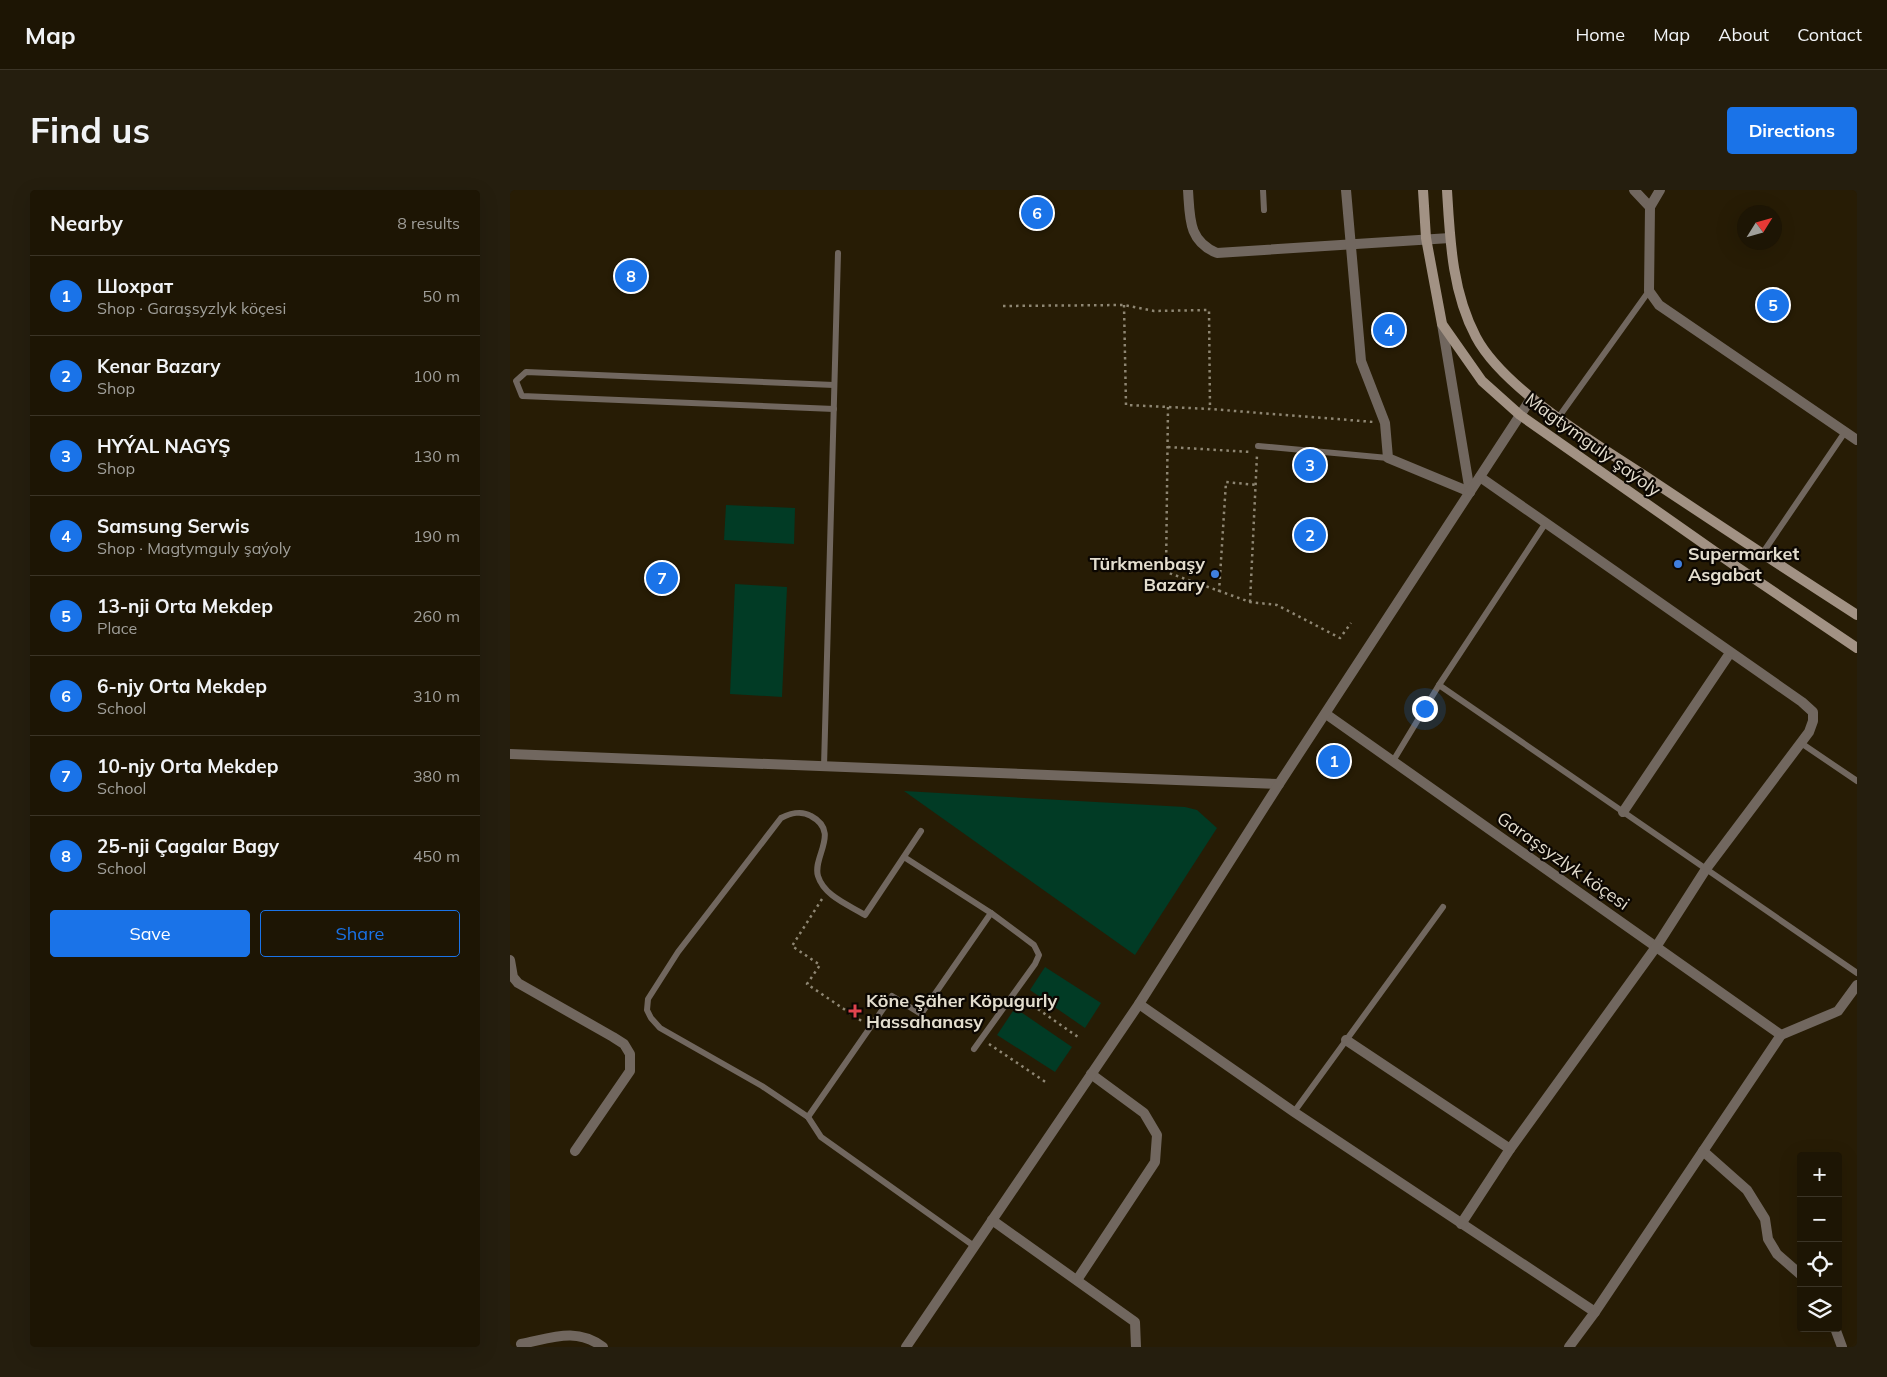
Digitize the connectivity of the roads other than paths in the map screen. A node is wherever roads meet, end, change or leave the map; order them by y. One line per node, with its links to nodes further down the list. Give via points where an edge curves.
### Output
1 (1188, 190): 12 (street, via 1190,220 1195,236 1204,247 1217,252)
2 (1263, 190): 9 (lane)
3 (1346, 190): 12 (street)
4 (1423, 190): 10 (street, Magtymguly şaýoly)
5 (1447, 190): 11 (street, Magtymguly şaýoly)
6 (1634, 190): 8 (street)
7 (1660, 190): 8 (street)
8 (1650, 207): 14 (street)
9 (1264, 210)
10 (1426, 238): 11 (street); 12 (street); 15 (street, Magtymguly şaýoly)
11 (1450, 238): 17 (street, Magtymguly şaýoly, via 1459,298 1476,338 1498,367)
12 (1350, 245): 24 (street, via 1361,361 1385,423)
13 (838, 253): 16 (lane)
14 (1649, 291): 20 (lane); 21 (street, via 1659,305)
15 (1442, 324): 19 (street, Magtymguly şaýoly, via 1482,381); 26 (street)
16 (834, 385): 18 (lane); 18 (lane, via 526,372 516,381 522,396)
17 (1532, 397): 19 (street); 20 (street, Magtymguly şaýoly)
18 (834, 409): 37 (lane)
19 (1520, 414): 25 (street); 30 (street, Magtymguly şaýoly)
20 (1558, 418): 28 (street, Magtymguly şaýoly)
21 (1845, 432): 22 (street); 28 (lane)
22 (1857, 440)
23 (1258, 446): 24 (lane)
24 (1388, 458): 26 (street)
25 (1480, 477): 26 (street); 27 (street)
26 (1470, 492): 33 (street)
27 (1546, 524): 31 (street); 32 (lane)
28 (1762, 554): 29 (street, Magtymguly şaýoly)
29 (1857, 615)
30 (1857, 648)
31 (1730, 653): 34 (street, via 1813,712 1813,721); 40 (street)
32 (1440, 685): 36 (lane); 40 (lane)
33 (1326, 714): 36 (street, Garaşsyzlyk köçesi); 39 (street)
34 (1801, 743): 38 (lane); 43 (street)
35 (510, 754): 37 (street)
36 (1393, 761): 46 (street, Garaşsyzlyk köçesi)
37 (824, 767): 39 (street)
38 (1857, 781)
39 (1279, 784): 50 (street)
40 (1623, 812): 43 (lane)
41 (921, 831): 42 (lane)
42 (904, 857): 45 (lane); 56 (lane, via 865,915 827,892 817,874 825,843 818,821 796,812 782,818 678,952 648,1000 647,1010 660,1028 762,1086)
43 (1706, 869): 46 (street); 48 (lane)
44 (1443, 907): 52 (lane)
45 (991, 913): 53 (lane, via 1034,945 1039,955); 56 (lane, via 921,1014 892,996)
46 (1656, 947): 51 (street, Garaşsyzlyk köçesi); 57 (street)
47 (510, 960): 59 (street, via 513,978 518,983 624,1044 630,1054 630,1071)
48 (1857, 973)
49 (1857, 985): 51 (street, via 1838,1011)
50 (1139, 1004): 54 (street); 55 (street)
51 (1781, 1035): 58 (street)
52 (1346, 1040): 55 (lane); 57 (street)
53 (974, 1049)
54 (1091, 1074): 60 (street); 64 (street, via 1144,1113 1157,1135 1155,1162)
55 (1294, 1112): 61 (street)
56 (808, 1117): 62 (lane, via 821,1138)
57 (1510, 1149): 61 (street)
58 (1703, 1151): 63 (street, via 1747,1190 1765,1219 1768,1239 1777,1254); 65 (street)
59 (576, 1152)
60 (992, 1220): 62 (street); 64 (street)
61 (1461, 1224): 65 (street)
62 (974, 1246): 69 (street)
63 (1797, 1271)
64 (1077, 1280): 70 (street, via 1135,1322)
65 (1595, 1312): 71 (street)
66 (1836, 1332): 72 (street)
67 (521, 1344): 68 (street, via 572,1334 586,1336)
68 (604, 1347)
69 (906, 1347)
70 (1136, 1347)
71 (1569, 1347)
72 (1842, 1347)

